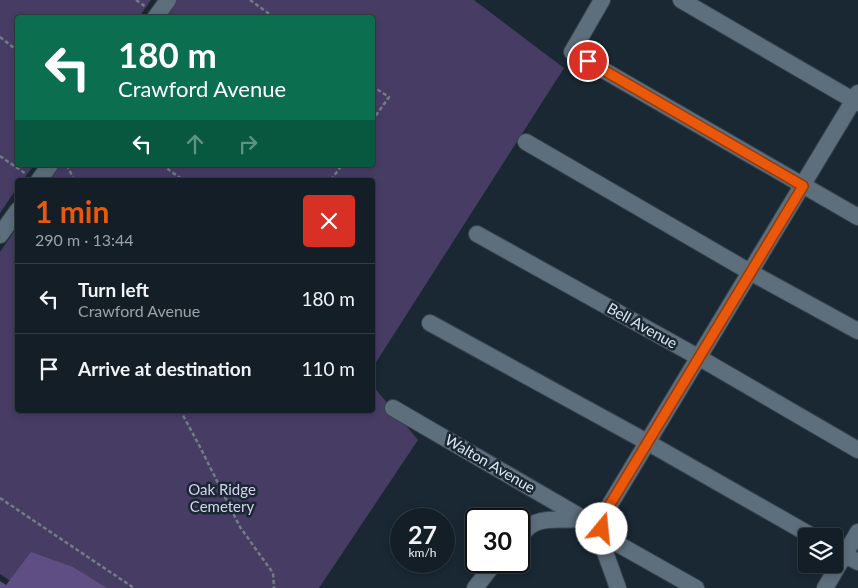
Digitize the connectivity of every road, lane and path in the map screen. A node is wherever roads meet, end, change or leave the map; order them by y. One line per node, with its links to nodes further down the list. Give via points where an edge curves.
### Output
1 (168, 0): 5 (street)
2 (250, 0): 6 (path)
3 (602, 0): 22 (street, via 572,52)
4 (681, 0): 10 (street)
5 (157, 15)
6 (271, 15)
7 (0, 37): 8 (path)
8 (15, 49)
9 (375, 88): 11 (path, via 389,97)
10 (857, 99): 22 (street)
11 (375, 117)
12 (526, 142): 27 (street)
13 (0, 156): 14 (path)
14 (15, 166)
15 (16, 167): 19 (path)
16 (47, 167): 19 (street)
17 (165, 167): 20 (path)
18 (341, 167): 21 (path)
19 (33, 178)
20 (180, 178)
21 (332, 178)
22 (803, 186): 24 (street); 27 (street)
23 (15, 214): 26 (street)
24 (858, 217)
25 (477, 234): 30 (street, Bell Avenue)
26 (0, 235)
27 (750, 272): 29 (street); 30 (street)
28 (430, 323): 33 (street)
29 (858, 331)
30 (698, 357): 33 (street); 34 (street, Bell Avenue)
31 (393, 408): 37 (street, Walton Avenue)
32 (182, 413): 45 (path, via 240,527 273,573)
33 (647, 442): 36 (street); 39 (street)
34 (858, 450)
35 (0, 498): 44 (path)
36 (606, 511): 37 (street); 41 (street)
37 (586, 520): 38 (street, via 544,521)
38 (530, 526)
39 (798, 528)
40 (858, 532): 42 (street)
41 (602, 535): 47 (street); 48 (street)
42 (845, 555): 49 (street)
43 (487, 573): 46 (street)
44 (134, 588)
45 (274, 588)
46 (475, 588)
47 (618, 588)
48 (696, 588)
49 (825, 588)

